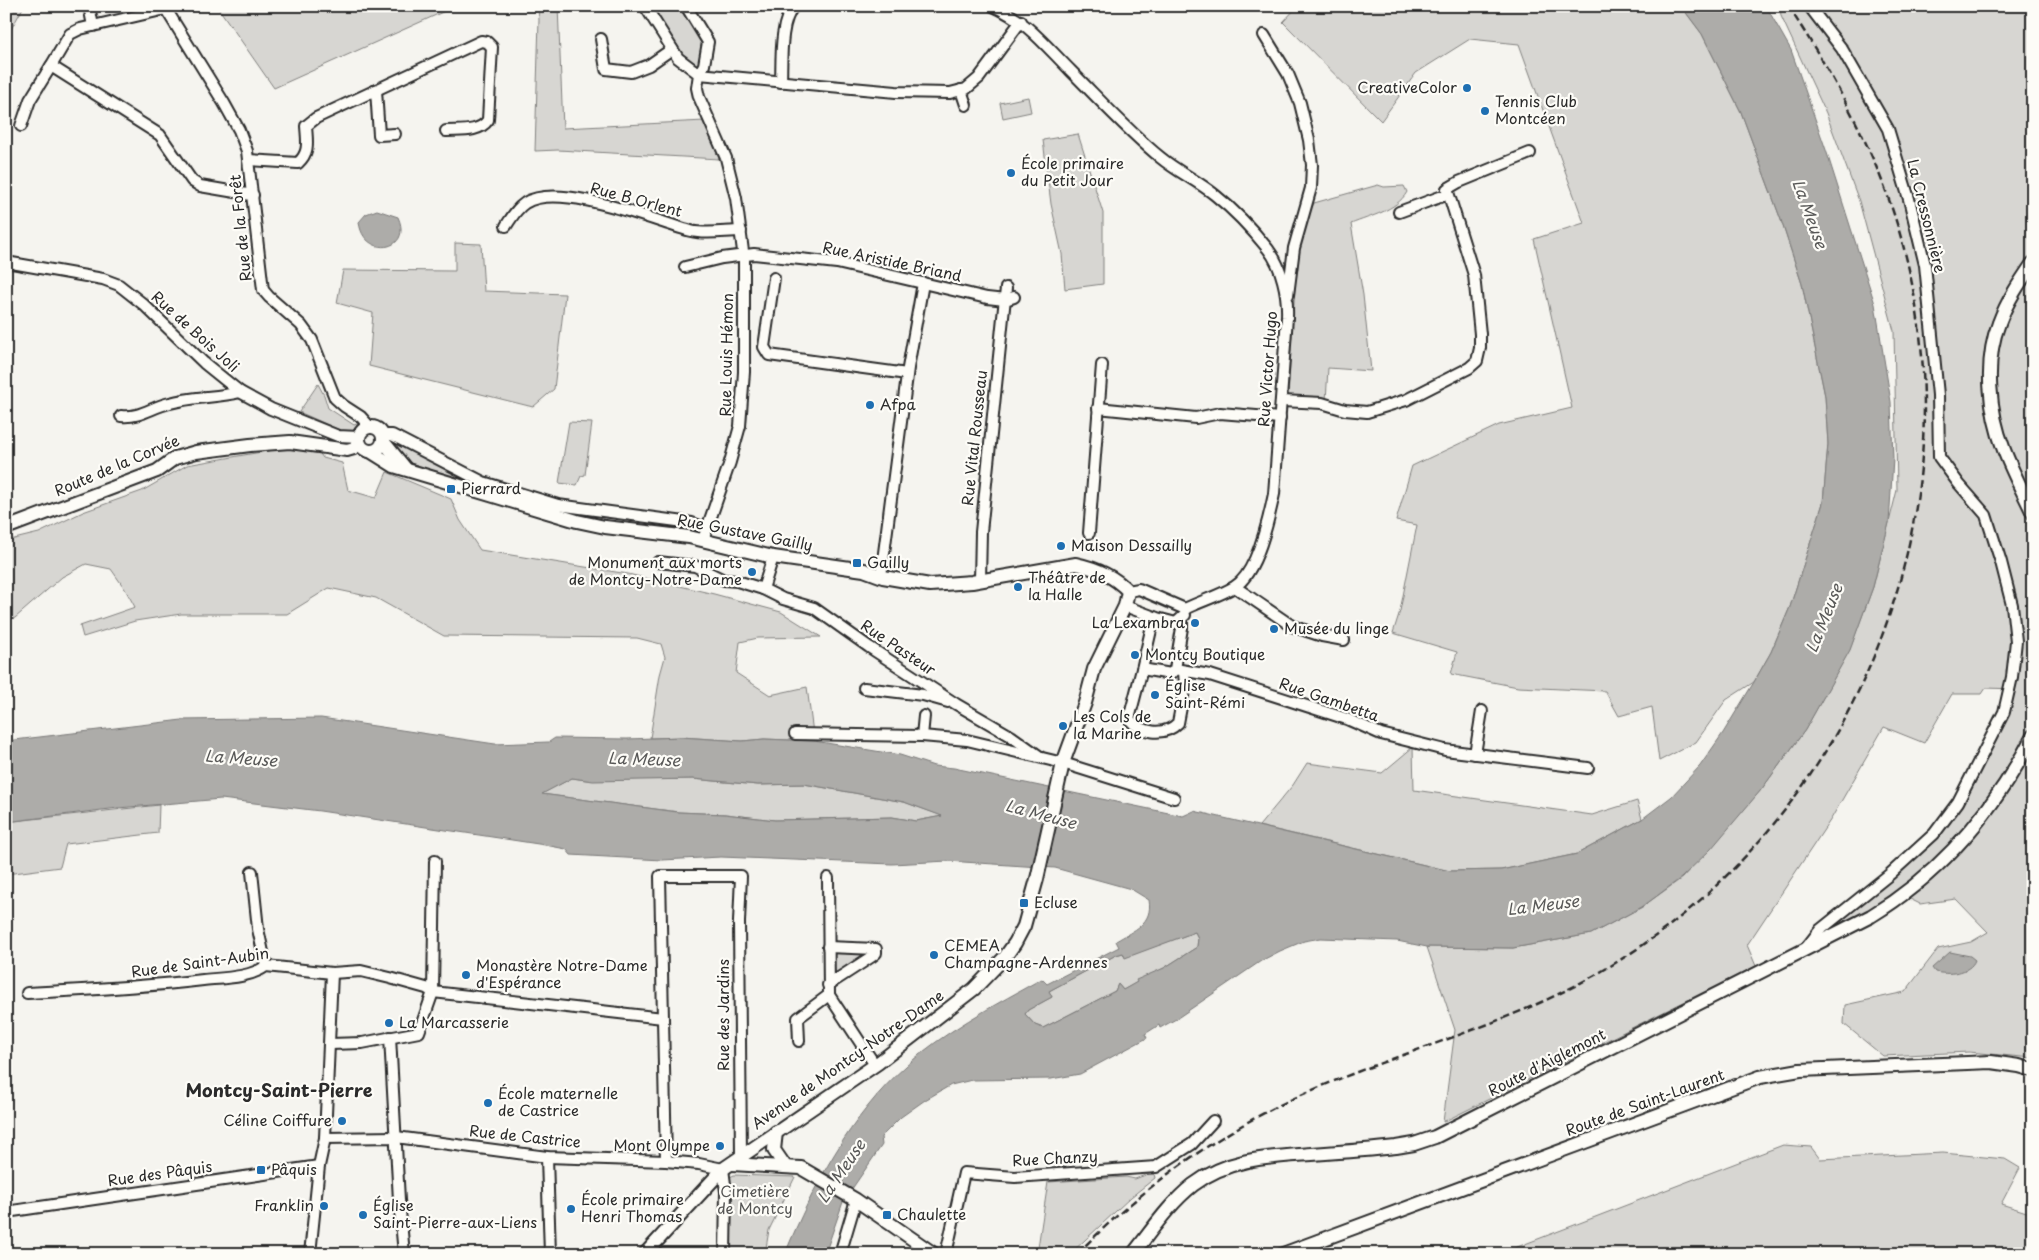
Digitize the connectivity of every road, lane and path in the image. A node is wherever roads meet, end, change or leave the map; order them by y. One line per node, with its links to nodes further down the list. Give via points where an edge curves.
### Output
1 (89, 6): 9 (street)
2 (646, 6): 12 (street)
3 (686, 6): 14 (street, Rue Louis Hémon, via 708,42)
4 (794, 6): 15 (street, via 785,23)
5 (1809, 6): 82 (street, La Cressonnière, via 1842,49 1888,128 1925,265 1938,395 1939,457 1986,515 2012,605 2016,641 2004,712 1958,802 1934,834 1820,930)
6 (997, 7): 8 (street, Rue Victor Hugo)
7 (165, 8): 9 (street); 23 (street, Rue de la Forêt, via 239,130)
8 (1021, 22): 17 (street, via 979,78); 37 (street, Rue Victor Hugo, via 1162,158 1214,194 1236,214 1278,264)
9 (93, 26): 13 (street, via 70,34)
10 (1264, 35): 37 (street, via 1288,74 1310,140 1311,188 1294,248)
11 (601, 39): 12 (street, via 606,69 631,72)
12 (672, 50): 14 (street)
13 (51, 66): 19 (street, via 30,100); 25 (street, via 160,135 192,180 200,186)
14 (699, 74): 15 (street); 28 (street, Rue Louis Hémon, via 699,97 726,158)
15 (781, 82): 17 (street, via 896,92 950,93)
16 (376, 90): 20 (street, via 482,41 488,42 492,47 488,120 477,129); 21 (street, via 379,135); 23 (street, via 309,123 306,126 305,157 298,163)
17 (961, 90): 18 (street)
18 (966, 105)
19 (21, 126)
20 (446, 131)
21 (395, 134)
22 (1530, 153): 24 (street, via 1459,182 1447,189)
23 (248, 160): 25 (street, Rue de la Forêt)
24 (1448, 194): 26 (street); 41 (street, via 1474,275 1480,334 1477,361 1470,368 1406,400 1367,412 1322,403)
25 (253, 195): 45 (street, Rue de la Forêt, via 263,290 312,340 334,398)
26 (1399, 212)
27 (506, 226): 28 (street, Rue B Orlent, via 516,210 527,202 546,196 615,207 694,232)
28 (741, 231): 29 (street, Rue Louis Hémon)
29 (744, 255): 32 (street, Rue Aristide Briand); 34 (street, Rue Aristide Briand, via 837,263); 53 (street, Rue Louis Hémon, via 744,372 740,426)
30 (6, 262): 40 (street, Rue de Bois Joli, via 103,279 119,285)
31 (2033, 263): 50 (street, via 1998,324 1990,371 2004,450)
32 (685, 267)
33 (774, 278): 39 (street, via 764,347 769,355)
34 (923, 283): 36 (street, Rue Aristide Briand); 39 (street)
35 (1006, 288): 36 (street, Rue Vital Rousseau)
36 (1010, 298): 57 (street, Rue Vital Rousseau, via 981,532)
37 (1287, 304): 41 (street, Rue Victor Hugo)
38 (1102, 365): 42 (street)
39 (907, 374): 56 (street)
40 (240, 392): 43 (street, via 197,397 133,417); 47 (street, Rue de Bois Joli, via 271,409 338,436)
41 (1282, 401): 44 (street, Rue Victor Hugo)
42 (1098, 408): 44 (street, via 1196,418 1220,414); 52 (street)
43 (121, 416)
44 (1280, 418): 58 (street, Rue Victor Hugo, via 1269,521 1250,570)
45 (370, 427): 46 (street, via 377,429); 47 (street, via 363,430)
46 (382, 438): 48 (street, via 377,449); 49 (street); 53 (street, Rue Gustave Gailly, via 392,435 483,482 558,504 684,522)
47 (359, 440): 48 (street, via 363,448); 51 (street, Route de la Corvée, via 354,448 347,450 290,442 196,452 175,458 157,471)
48 (370, 451): 49 (street, Rue Gustave Gailly, via 384,461)
49 (406, 469): 53 (street, Rue Gustave Gailly, via 577,521 605,527)
50 (2033, 513)
51 (6, 528)
52 (1089, 533)
53 (704, 534): 54 (street, Rue Gustave Gailly)
54 (774, 557): 56 (street, Rue Gustave Gailly, via 864,570); 59 (street)
55 (658, 562): 59 (street, Rue Pasteur, via 695,566 724,580 737,580)
56 (881, 576): 57 (street, Rue Gustave Gailly, via 930,585)
57 (980, 580): 60 (street, Rue Gustave Gailly, via 1076,564 1110,576)
58 (1235, 587): 61 (street, Rue Victor Hugo); 63 (street, via 1292,626)
59 (763, 589): 67 (street, Rue Pasteur, via 783,600 814,608)
60 (1127, 599): 61 (street, via 1139,589); 62 (street); 76 (street, Avenue de Montcy-Notre-Dame, via 1094,669)
61 (1184, 614): 62 (street, via 1176,622); 65 (street)
62 (1154, 617): 64 (street)
63 (1344, 640)
64 (1142, 669): 65 (street, Rue Gambetta, via 1171,674); 65 (street, via 1129,719 1136,727 1148,732 1174,728 1178,723 1185,686)
65 (1180, 670): 73 (street, Rue Gambetta, via 1210,675 1346,719 1382,734)
66 (864, 688): 67 (street, via 924,695)
67 (956, 704): 74 (street, Rue Pasteur)
68 (1482, 711): 73 (street)
69 (924, 716): 71 (street)
70 (795, 734): 71 (street)
71 (922, 736): 74 (street, via 967,740)
72 (2033, 736): 82 (street, Route d'Aiglemont, via 1983,816 1928,873 1888,905)
73 (1475, 754): 75 (street, Rue Gambetta)
74 (1042, 758): 76 (street)
75 (1588, 768)
76 (1062, 769): 77 (street); 92 (street, Avenue de Montcy-Notre-Dame, via 1037,879 1024,926 1015,944 992,973)
77 (1174, 798)
78 (435, 861): 86 (street)
79 (252, 872): 83 (street)
80 (828, 878): 81 (street)
81 (828, 947): 85 (street); 85 (street, via 876,949 876,953)
82 (1805, 949): 113 (street, Route d'Aiglemont, via 1435,1137 1396,1148 1271,1157 1224,1167 1194,1185 1175,1202)
83 (266, 966): 84 (street, Rue de Saint-Aubin); 87 (street, Rue de Saint-Aubin, via 245,974 178,983 113,990)
84 (332, 973): 86 (street, Rue de Saint-Aubin, via 361,972); 91 (street)
85 (828, 990): 90 (street, via 798,1018); 92 (street)
86 (433, 992): 88 (street, Rue de Saint-Aubin); 89 (street, via 419,1032)
87 (27, 993)
88 (663, 1018): 99 (street); 100 (street, Rue des Jardins, via 660,876 741,876)
89 (390, 1037): 91 (street, via 362,1043); 96 (street)
90 (799, 1041)
91 (330, 1044): 97 (street)
92 (875, 1065): 95 (street, Avenue de Montcy-Notre-Dame)
93 (2033, 1070): 114 (street, Route de Saint-Laurent, via 1991,1062 1800,1070 1760,1077)
94 (1213, 1121): 112 (street, Rue Chanzy, via 1192,1144 1156,1167 1015,1177 964,1173)
95 (776, 1132): 100 (street, Avenue de Montcy-Notre-Dame); 102 (street, via 774,1150)
96 (396, 1137): 97 (street, Rue de Castrice); 98 (street, Rue de Castrice); 106 (street)
97 (325, 1138): 101 (street)
98 (547, 1157): 99 (street, Rue de Castrice); 107 (street)
99 (666, 1161): 100 (street, Rue de Castrice)
100 (732, 1162): 102 (street); 108 (street, Avenue de Montcy-Notre-Dame); 109 (street, Rue des Jardins, via 726,1192)
101 (318, 1166): 104 (street, Rue des Pâquis); 105 (street)
102 (785, 1166): 103 (street, via 801,1168)
103 (854, 1199): 110 (street); 111 (street)
104 (6, 1212)
105 (310, 1254)
106 (404, 1254)
107 (550, 1254)
108 (645, 1254)
109 (725, 1254)
110 (840, 1254)
111 (934, 1254)
112 (946, 1254)
113 (1133, 1254)
114 (1283, 1254)

